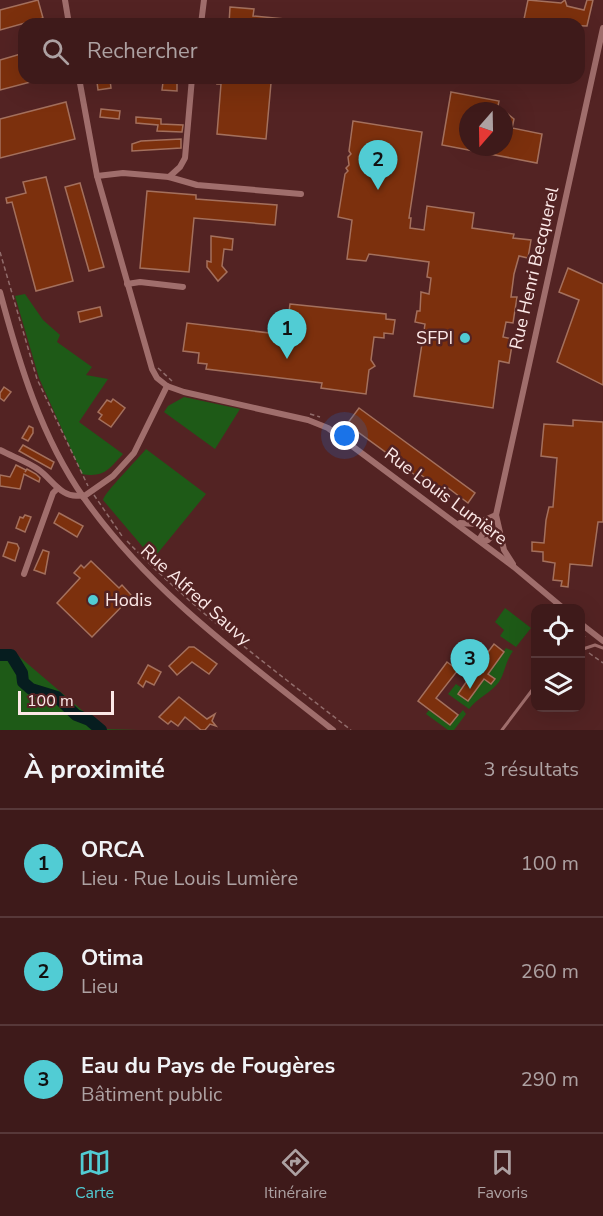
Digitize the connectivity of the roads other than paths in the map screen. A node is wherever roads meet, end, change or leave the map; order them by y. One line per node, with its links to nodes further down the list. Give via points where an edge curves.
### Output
1 (65, 0): 3 (street)
2 (204, 0): 4 (street)
3 (68, 18)
4 (202, 18)
5 (603, 28): 18 (street, Rue Henri Becquerel)
6 (80, 84): 8 (street)
7 (191, 84): 9 (street, via 184,158)
8 (97, 176): 9 (street, via 123,173); 11 (street)
9 (170, 177): 10 (street, via 197,185)
10 (301, 194)
11 (128, 284): 12 (street); 14 (street, via 152,369)
12 (183, 287)
13 (0, 291): 17 (street, Rue Alfred Sauvy, via 28,385)
14 (167, 386): 17 (street, via 134,453 113,476); 19 (street, Rue Louis Lumière, via 328,428)
15 (0, 450): 16 (street, via 42,472)
16 (58, 488): 17 (street); 23 (street)
17 (82, 496): 30 (street, Rue Alfred Sauvy, via 124,550 166,594)
18 (495, 515): 19 (street, via 476,524); 20 (street, Rue Henri Becquerel); 21 (street, Rue Henri Becquerel, via 481,533)
19 (456, 522): 21 (street, Rue Louis Lumière)
20 (497, 530): 21 (street, via 488,540); 22 (street, Rue Henri Becquerel)
21 (480, 541): 22 (street, Rue Louis Lumière)
22 (514, 567): 24 (street, Rue Louis Lumière)
23 (24, 574)
24 (557, 604)
25 (585, 627): 26 (street)
26 (603, 641)
27 (603, 648): 28 (lane, via 596,645)
28 (585, 649)
29 (531, 692): 31 (lane)
30 (333, 730)
31 (502, 730)

